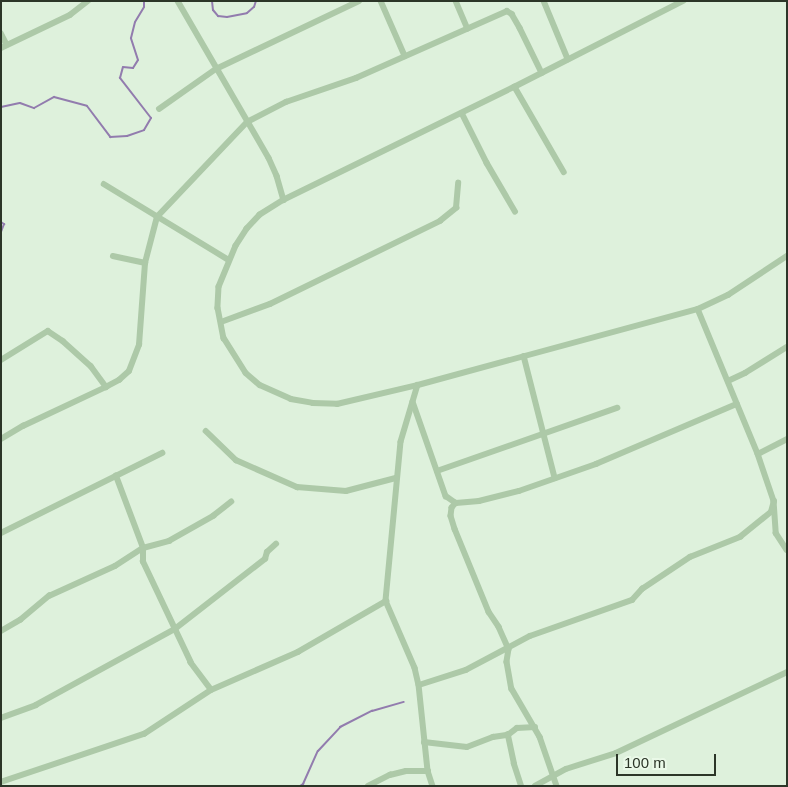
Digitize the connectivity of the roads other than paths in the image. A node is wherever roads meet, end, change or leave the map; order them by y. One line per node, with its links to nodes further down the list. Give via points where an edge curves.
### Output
1 (88, 1): 10 (street, via 70,15)
2 (178, 1): 13 (street)
3 (359, 1): 13 (street)
4 (381, 1): 11 (street)
5 (456, 1): 8 (street)
6 (544, 1): 12 (street)
7 (684, 1): 12 (street)
8 (468, 29): 11 (street); 14 (street, via 502,12 512,14)
9 (1, 34): 10 (street)
10 (4, 47)
11 (405, 56): 18 (street, via 356,78 286,102)
12 (568, 59): 14 (street)
13 (216, 69): 16 (street); 18 (street)
14 (542, 74): 15 (street)
15 (515, 87): 17 (street); 19 (street)
16 (159, 109)
17 (462, 113): 22 (street); 23 (street)
18 (247, 122): 22 (street, via 278,176); 24 (street)
19 (564, 172)
20 (104, 184): 24 (street)
21 (458, 184): 30 (street, via 456,208 440,221 270,304)
22 (284, 200): 27 (street, via 260,215)
23 (515, 211)
24 (157, 217): 27 (street); 28 (street)
25 (113, 256): 28 (street)
26 (787, 256): 29 (street, via 728,295)
27 (229, 260): 30 (street, via 219,287)
28 (145, 263): 36 (street, via 139,345 134,361 119,380)
29 (698, 309): 32 (street); 34 (street)
30 (221, 322): 35 (street, via 231,351 246,374 291,399 337,404)
31 (787, 347): 34 (street)
32 (524, 356): 35 (street); 41 (street)
33 (1, 360): 36 (street, via 48,331 91,366)
34 (728, 381): 38 (street)
35 (418, 385): 37 (street)
36 (106, 388): 42 (street)
37 (413, 402): 46 (street); 48 (street, via 401,442)
38 (737, 404): 45 (street); 49 (street)
39 (617, 408): 41 (street)
40 (206, 431): 48 (street, via 236,460 297,487 346,491)
41 (543, 435): 46 (street); 49 (street)
42 (1, 439)
43 (787, 439): 45 (street)
44 (162, 453): 47 (street)
45 (758, 454): 50 (street)
46 (436, 471): 52 (street, via 446,496)
47 (116, 476): 53 (street); 55 (street)
48 (396, 478): 57 (street)
49 (555, 478): 52 (street, via 487,499)
50 (774, 501): 56 (street, via 776,533); 60 (street, via 771,512 740,537 690,556 642,589 632,600 530,636)
51 (231, 502): 55 (street, via 169,541)
52 (456, 503): 60 (street, via 451,516 455,529 489,612)
53 (1, 533)
54 (276, 544): 58 (street, via 265,559)
55 (143, 548): 58 (street, via 143,562); 59 (street, via 115,566 49,596)
56 (787, 550)
57 (386, 601): 62 (street, via 408,650); 63 (street, via 298,652)
58 (175, 629): 63 (street, via 191,663); 64 (street, via 36,705)
59 (1, 631)
60 (509, 650): 62 (street, via 466,670); 65 (street, via 507,662 512,689)
61 (787, 672): 69 (street, via 616,753)
62 (419, 686): 67 (street)
63 (211, 690): 70 (street, via 144,734)
64 (1, 718)
65 (535, 727): 66 (street, via 517,728); 69 (street)
66 (508, 735): 67 (street, via 467,747); 73 (street)
67 (424, 742): 68 (street)
68 (428, 770): 71 (street, via 390,775); 72 (street)
69 (554, 776): 74 (street); 75 (street)
70 (5, 783)
71 (368, 786)
72 (433, 786)
73 (522, 786)
74 (535, 786)
75 (557, 786)

